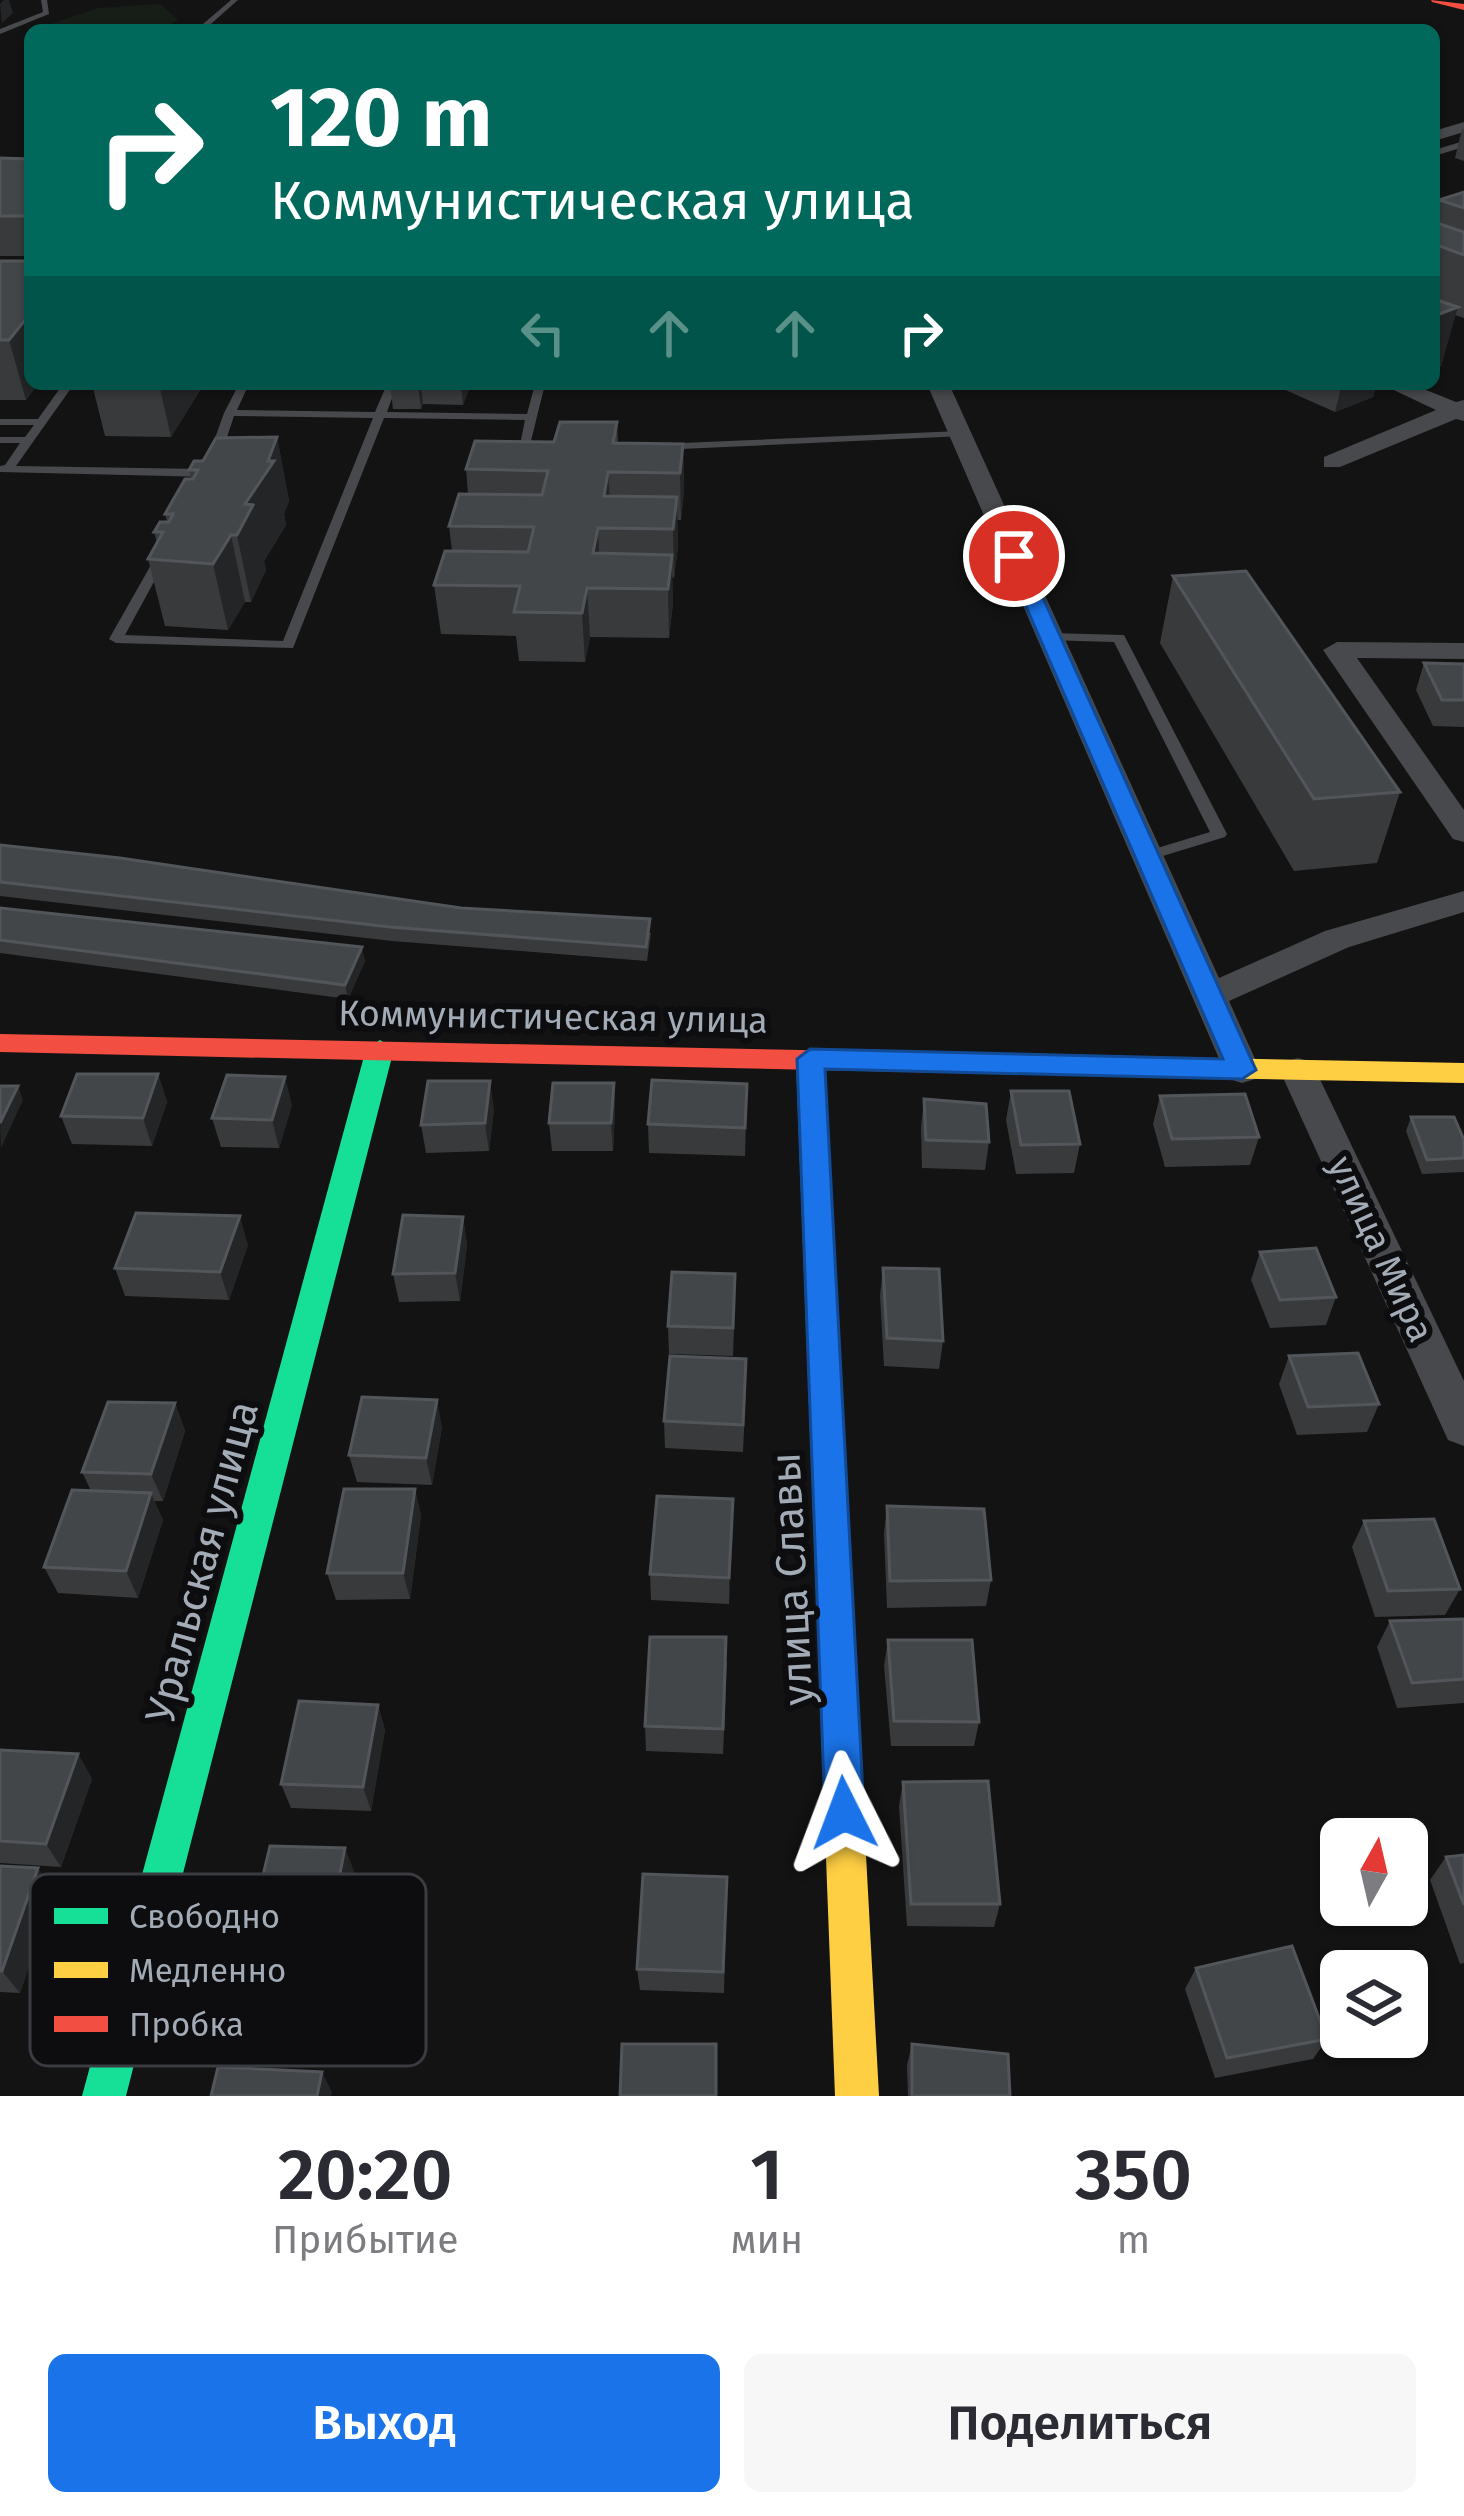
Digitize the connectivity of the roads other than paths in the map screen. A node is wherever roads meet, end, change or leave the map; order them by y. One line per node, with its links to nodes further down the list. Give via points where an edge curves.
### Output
1 (44, 0): 6 (lane, via 46,13)
2 (235, 0): 5 (lane)
3 (1436, 0): 4 (street)
4 (1464, 7)
5 (207, 24)
6 (1, 32)
7 (64, 390): 18 (lane)
8 (241, 390): 14 (lane)
9 (389, 390): 15 (lane)
10 (538, 390): 16 (lane)
11 (941, 390): 19 (street)
12 (1407, 390): 13 (street)
13 (1461, 410): 24 (street)
14 (230, 413): 15 (lane); 26 (lane)
15 (379, 415): 16 (lane); 28 (lane, via 288,645 116,639)
16 (532, 417): 22 (lane, via 523,448)
17 (0, 422): 18 (lane)
18 (39, 422): 21 (lane)
19 (960, 434): 23 (lane); 29 (street)
20 (0, 440): 21 (lane)
21 (26, 440): 25 (lane)
22 (568, 448)
23 (635, 448)
24 (1332, 462)
25 (4, 469): 26 (lane)
26 (209, 473): 27 (lane)
27 (197, 494)
28 (174, 535)
29 (1050, 637): 32 (street); 32 (lane, via 1119,638 1219,834)
30 (1464, 652): 31 (street, via 1337,650)
31 (1464, 832)
32 (1147, 856): 34 (street)
33 (1464, 902): 34 (street, via 1337,939)
34 (1210, 996): 38 (street)
35 (0, 1043): 36 (street, Коммунистическая улица)
36 (380, 1049): 37 (street, Коммунистическая улица); 42 (street, Уральская улица)
37 (810, 1059): 38 (street, Коммунистическая улица); 45 (street, улица Славы)
38 (1242, 1070): 39 (street, Коммунистическая улица)
39 (1298, 1071): 40 (street, Коммунистическая улица); 41 (street, улица Мира)
40 (1464, 1073)
41 (1464, 1427)
42 (163, 1874)
43 (112, 2066): 44 (street, Уральская улица)
44 (104, 2096)
45 (857, 2096)

